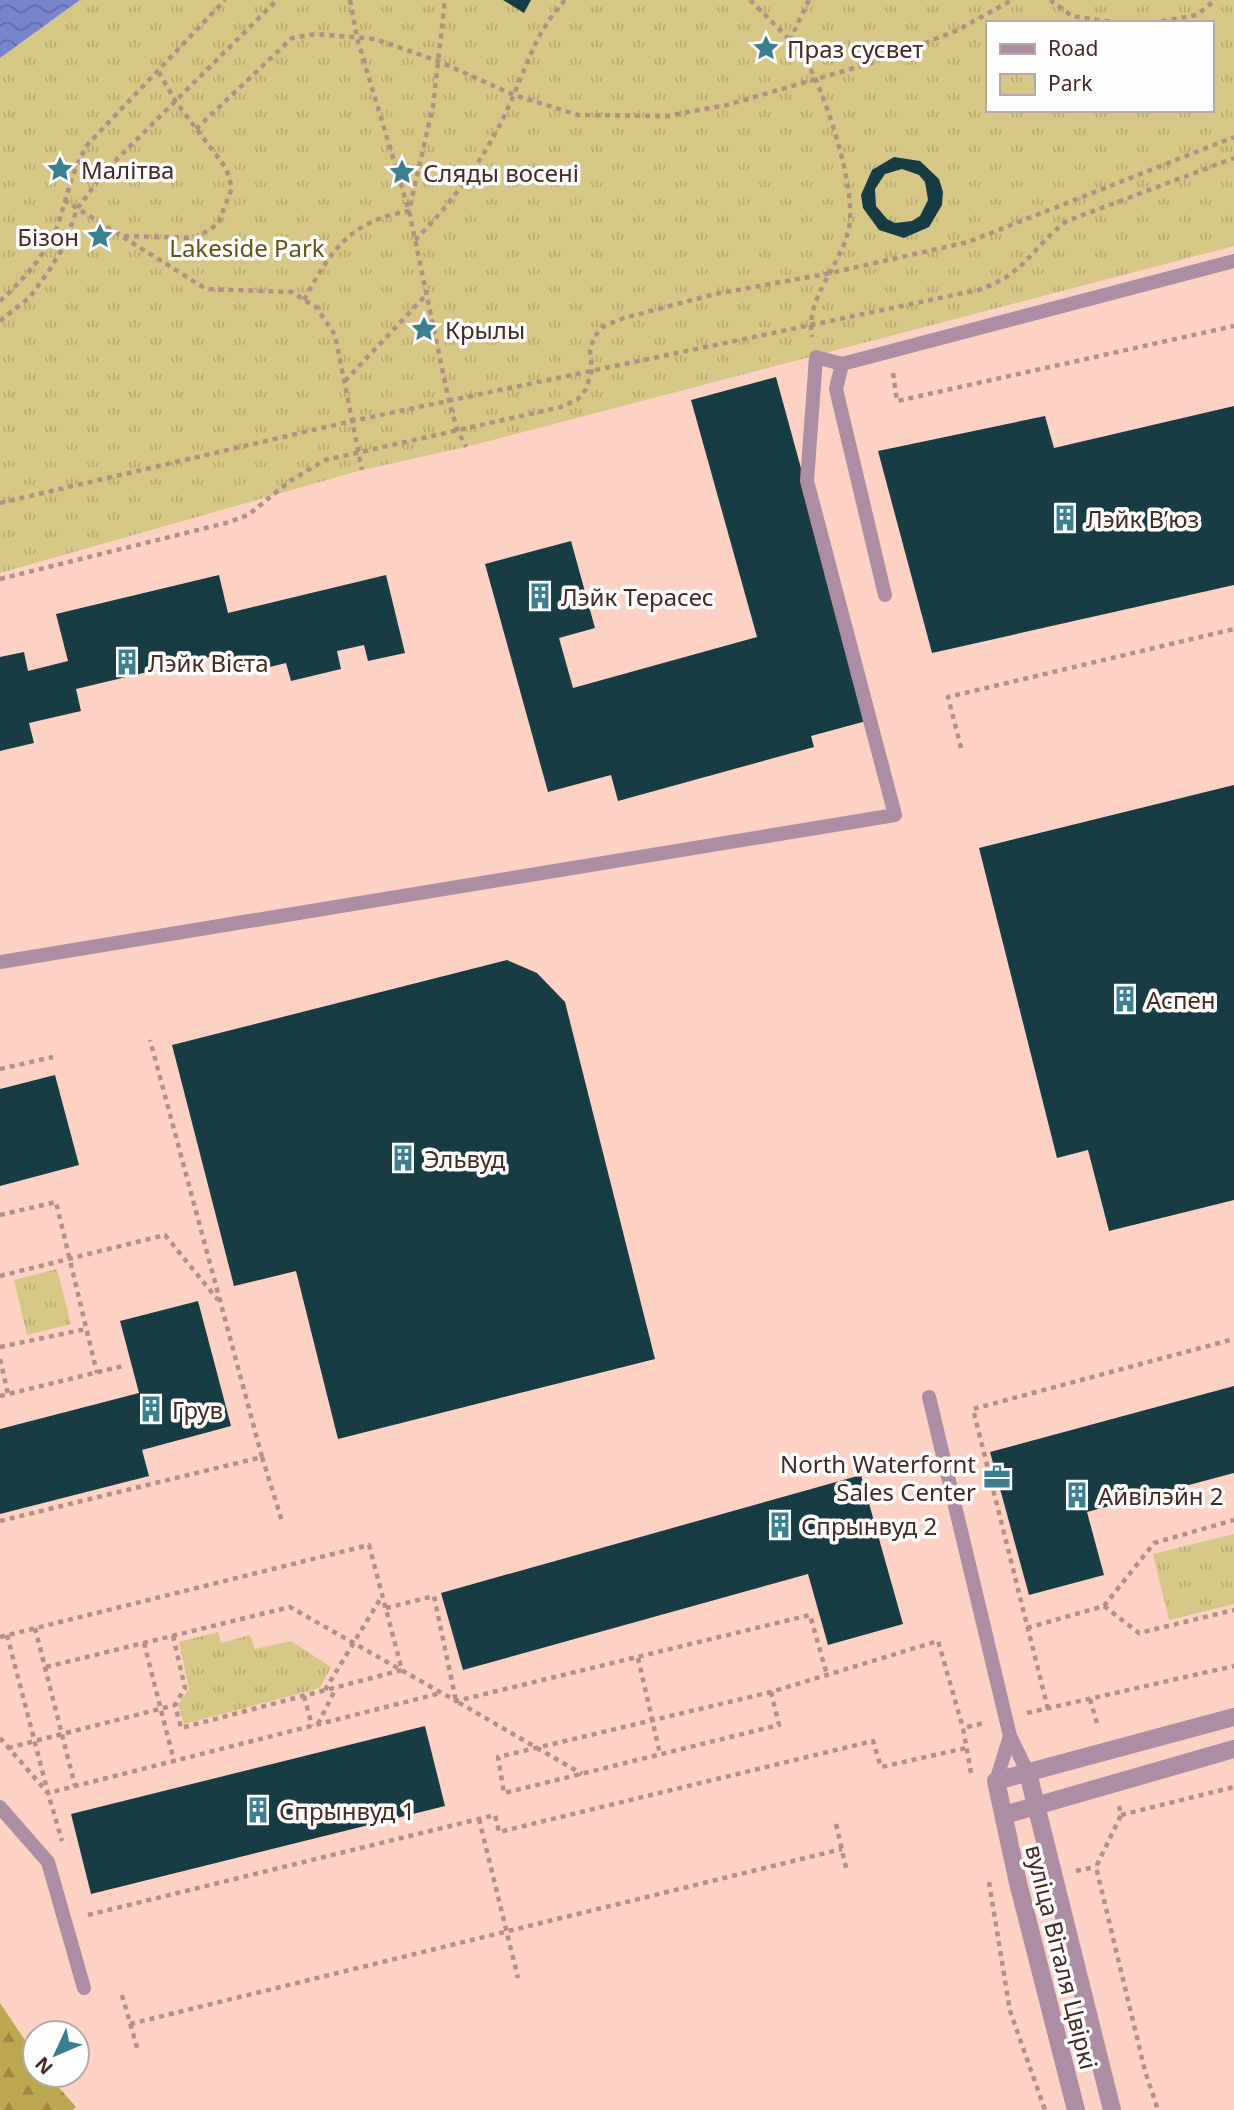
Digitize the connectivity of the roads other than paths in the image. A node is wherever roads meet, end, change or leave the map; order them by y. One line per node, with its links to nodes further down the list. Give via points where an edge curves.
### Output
1 (1234, 261): 2 (lane)
2 (842, 365): 3 (lane, via 836,389); 4 (lane, via 816,356 807,481 895,815)
3 (885, 595)
4 (0, 961)
5 (929, 1397): 7 (lane)
6 (1234, 1717): 9 (street)
7 (1010, 1736): 9 (lane); 10 (lane)
8 (1234, 1749): 12 (street, вуліца Віталя Цвіркі)
9 (1027, 1773): 10 (street); 12 (street)
10 (996, 1781): 13 (street, вуліца Віталя Цвіркі)
11 (0, 1807): 14 (lane, via 48,1862)
12 (1036, 1807): 13 (street, вуліца Віталя Цвіркі); 16 (street)
13 (1004, 1815): 15 (street, вуліца Віталя Цвіркі)
14 (85, 1988)
15 (1076, 2110)
16 (1112, 2110)

